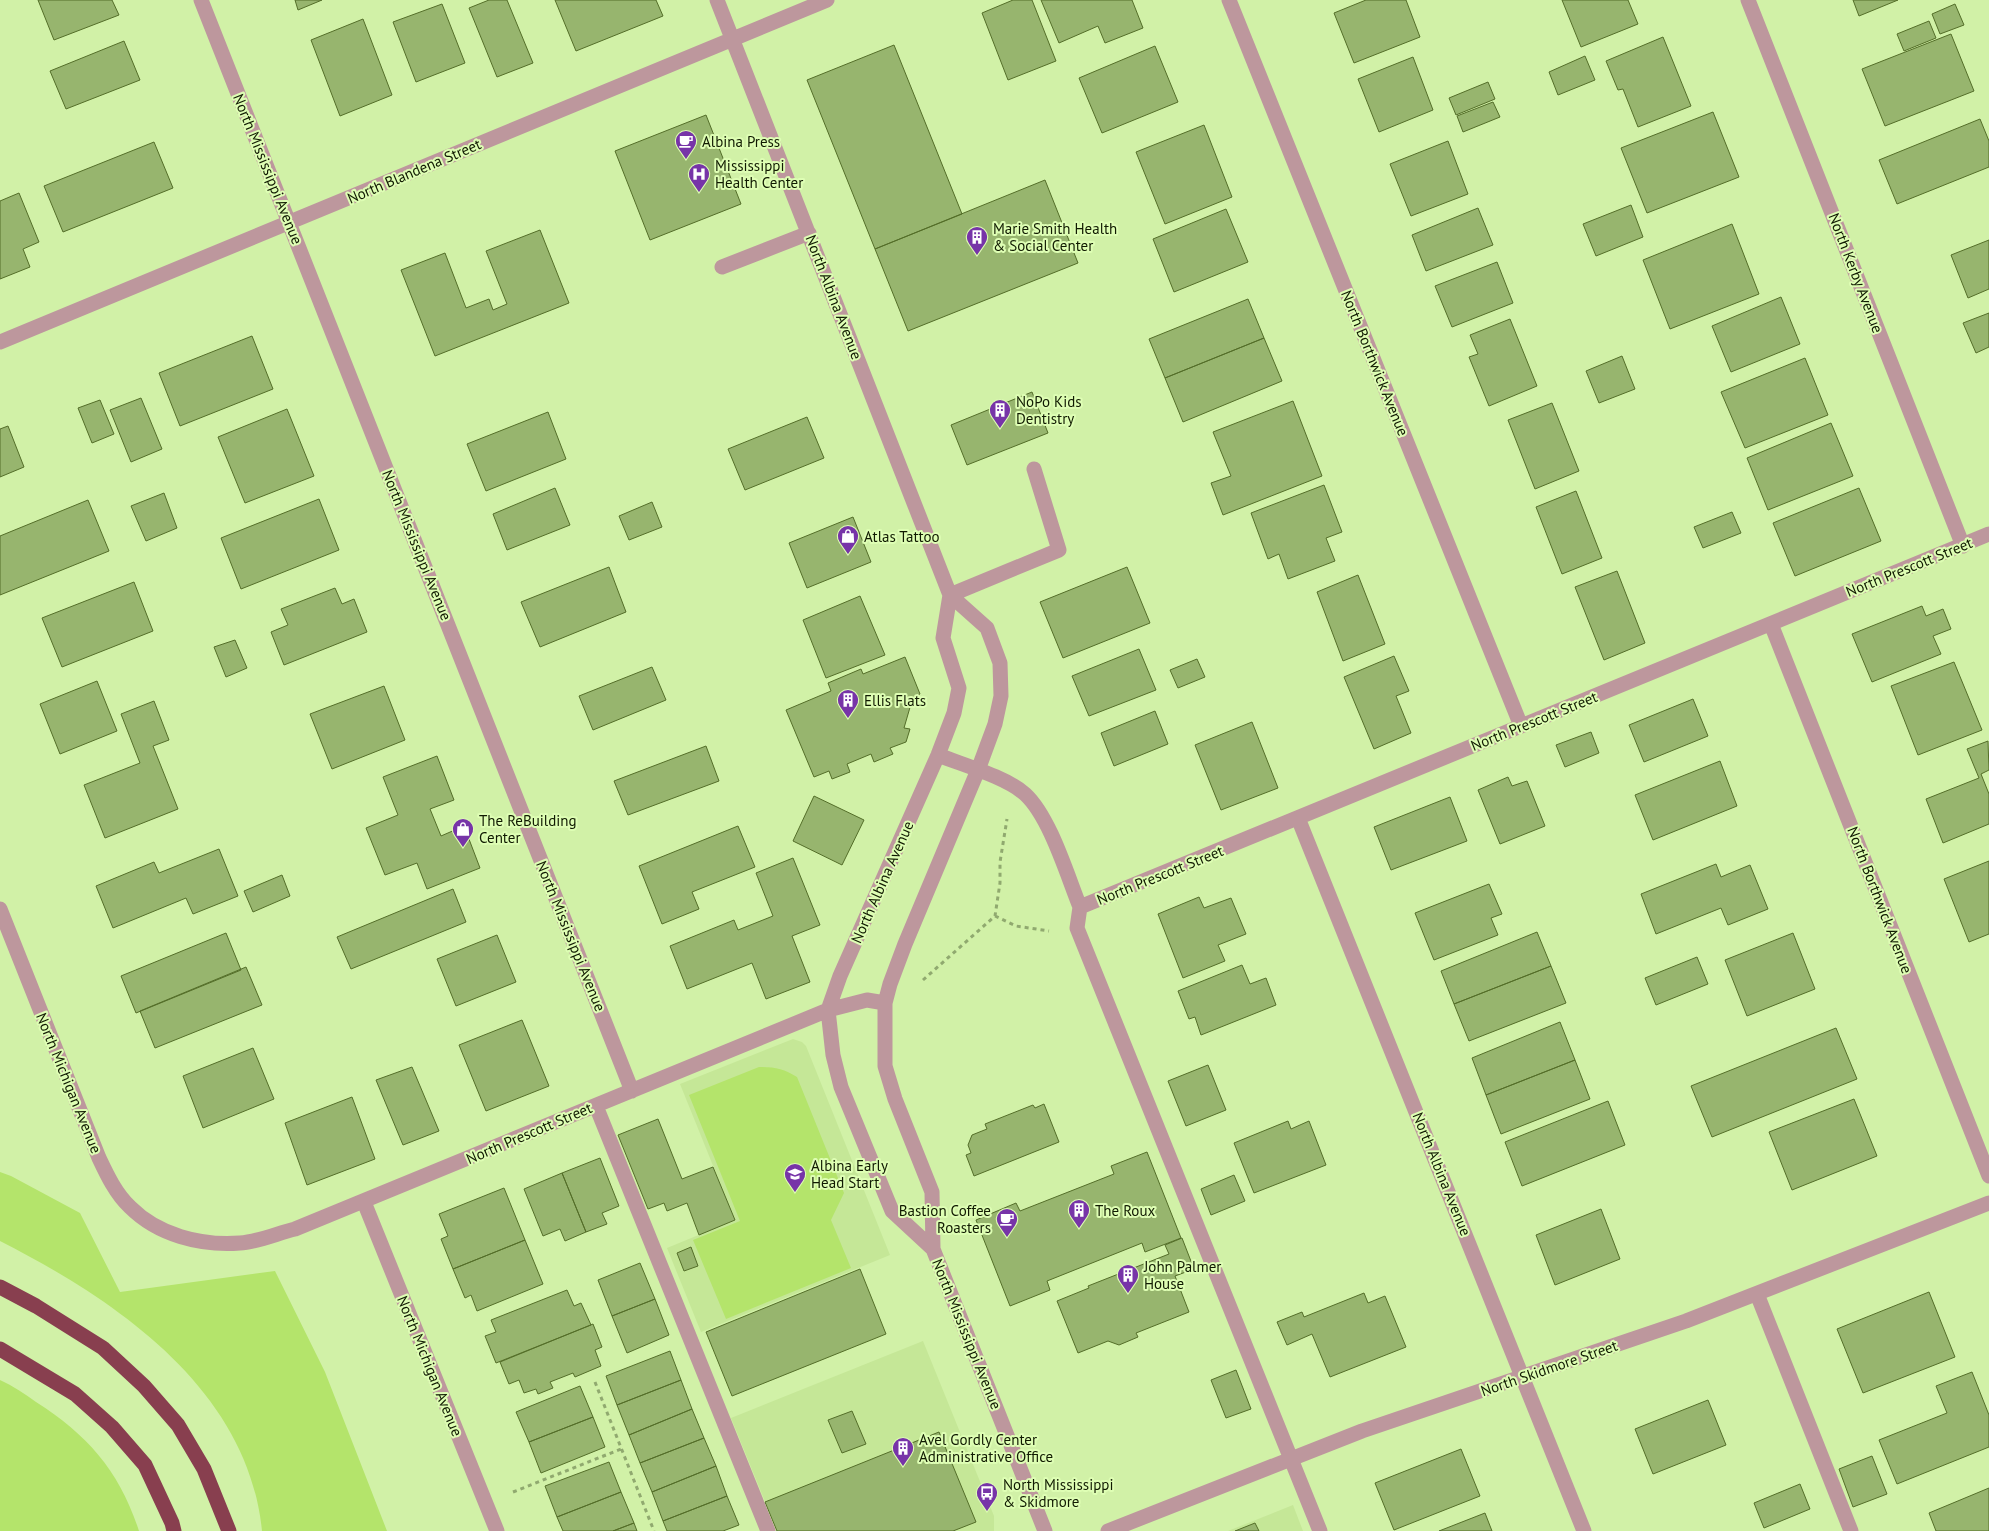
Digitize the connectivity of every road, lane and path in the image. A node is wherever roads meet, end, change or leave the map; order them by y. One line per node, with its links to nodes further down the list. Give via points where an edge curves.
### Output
1 (200, 0): 7 (street, North Mississippi Avenue)
2 (717, 0): 6 (street, North Albina Avenue)
3 (827, 0): 6 (street, North Blandena Street)
4 (1229, 0): 16 (street, North Borthwick Avenue)
5 (1748, 0): 13 (street, North Kerby Avenue)
6 (732, 38): 7 (street, North Blandena Street); 8 (street, North Albina Avenue)
7 (289, 223): 10 (street, North Blandena Street); 28 (street, North Mississippi Avenue)
8 (809, 233): 9 (street); 14 (street, North Albina Avenue)
9 (722, 266)
10 (0, 342)
11 (1034, 469): 14 (street, via 1059,550)
12 (1989, 534): 13 (street, North Prescott Street)
13 (1963, 546): 15 (street, North Prescott Street)
14 (950, 595): 17 (street, North Albina Avenue, via 944,638 958,688 954,713); 18 (street, North Albina Avenue, via 987,628 1000,664 1001,696 995,724)
15 (1771, 624): 16 (street, North Prescott Street); 30 (street, North Borthwick Avenue)
16 (1522, 726): 20 (street, North Prescott Street)
17 (938, 754): 18 (street); 27 (street, North Albina Avenue)
18 (978, 770): 19 (street); 26 (street, North Albina Avenue, via 905,944)
19 (1011, 785): 21 (street, via 1025,794 1047,827); 23 (path)
20 (1298, 818): 21 (street, North Prescott Street); 38 (street, North Albina Avenue)
21 (1080, 907): 24 (street)
22 (0, 909): 33 (street, North Michigan Avenue, via 98,1158 129,1206)
23 (994, 916): 24 (path, via 1016,926 1044,931); 25 (path)
24 (1077, 928): 41 (street)
25 (918, 983)
26 (885, 1003): 27 (street, North Prescott Street, via 867,1000); 34 (street, North Mississippi Avenue, via 885,1066 932,1192)
27 (828, 1010): 28 (street, North Prescott Street); 34 (street, North Mississippi Avenue, via 833,1055 842,1087 892,1211)
28 (632, 1091): 29 (street, North Prescott Street)
29 (596, 1106): 31 (street, North Prescott Street); 47 (street)
30 (1989, 1176)
31 (364, 1202): 33 (street, North Prescott Street, via 295,1229 241,1243 203,1242); 45 (street, North Michigan Avenue)
32 (1989, 1202): 36 (street, North Skidmore Street)
33 (169, 1233)
34 (933, 1249): 48 (street, North Mississippi Avenue)
35 (0, 1287): 44 (highway, via 103,1348 144,1386 178,1425 204,1469)
36 (1757, 1294): 38 (street, North Skidmore Street); 52 (street)
37 (0, 1348): 43 (highway, via 75,1394 112,1427 145,1465)
38 (1524, 1377): 41 (street, North Skidmore Street, via 1362,1431); 51 (street, North Albina Avenue)
39 (594, 1382): 40 (path)
40 (621, 1449): 42 (path); 46 (path)
41 (1291, 1459): 49 (street, North Skidmore Street); 50 (street)
42 (537, 1483)
43 (174, 1531)
44 (229, 1531)
45 (497, 1531)
46 (654, 1531)
47 (768, 1531)
48 (1045, 1531)
49 (1108, 1531)
50 (1320, 1531)
51 (1584, 1531)
52 (1851, 1531)

